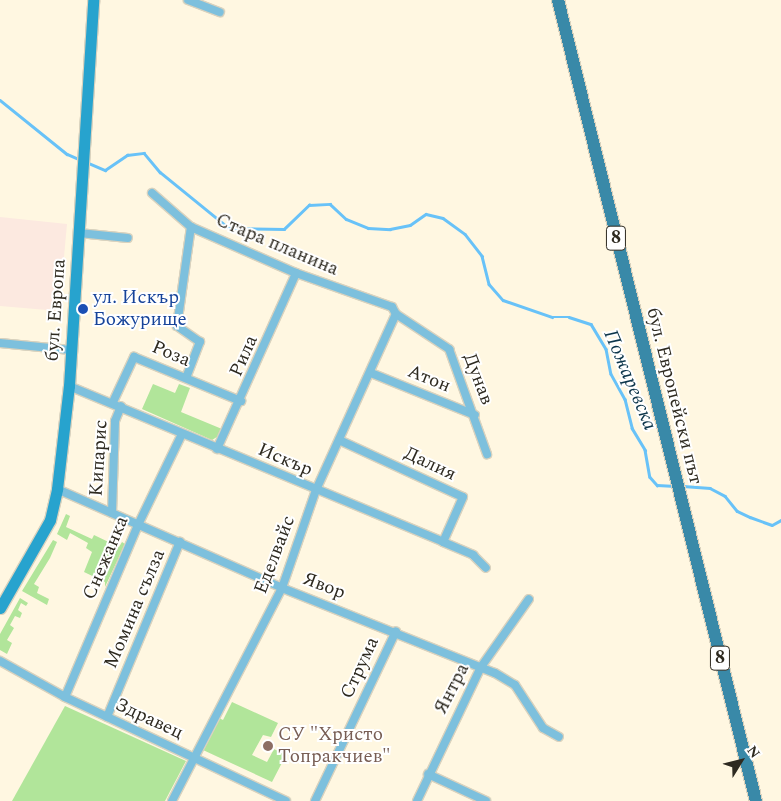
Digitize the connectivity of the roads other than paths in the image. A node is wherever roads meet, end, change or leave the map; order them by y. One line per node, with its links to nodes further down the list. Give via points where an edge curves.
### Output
1 (93, 0): 7 (street, бул. Европа)
2 (188, 0): 4 (street)
3 (558, 0): 47 (main road, бул. Европейски път / 8)
4 (220, 12)
5 (152, 193): 6 (street, Стара планина)
6 (191, 227): 9 (street, Стара планина); 14 (street, via 177,326 200,342)
7 (79, 233): 8 (street); 12 (street, бул. Европа)
8 (128, 238)
9 (296, 274): 10 (street, Стара планина, via 392,308); 16 (street, Рила)
10 (396, 314): 13 (street, Еделвайс); 19 (street, Дунав, via 449,349)
11 (0, 343): 12 (street)
12 (71, 350): 15 (street, бул. Европа)
13 (371, 373): 19 (street, Атон); 21 (street, Еделвайс)
14 (186, 378): 16 (street, Роза); 17 (street, Роза, via 134,357)
15 (69, 386): 17 (street, Искър); 24 (street, бул. Европа)
16 (241, 401): 22 (street, Рила)
17 (112, 402): 18 (street, Искър)
18 (121, 406): 20 (street, Искър); 26 (street, Кипарис, via 115,421)
19 (475, 415): 23 (street, Дунав)
20 (182, 434): 22 (street, Искър); 27 (street, Снежанка)
21 (339, 440): 25 (street, Еделвайс); 29 (street, Далия, via 463,497)
22 (217, 449): 25 (street, Искър)
23 (486, 454)
24 (57, 489): 26 (street, Явор); 33 (street, бул. Европа, via 50,520)
25 (316, 490): 29 (street, Искър); 31 (street, Еделвайс)
26 (112, 513): 27 (street, Явор)
27 (138, 525): 28 (street, Явор); 37 (street, Снежанка)
28 (180, 542): 31 (street, Явор); 38 (street, Момина сълза)
29 (443, 542): 30 (street, Искър, via 473,556)
30 (486, 568)
31 (282, 588): 34 (street, Явор); 40 (street, Еделвайс)
32 (529, 600): 36 (street, Янтра)
33 (0, 608)
34 (396, 631): 36 (street, Явор); 44 (street, Струма)
35 (0, 661): 37 (street, Здравец)
36 (481, 667): 39 (street, Явор, via 514,685 543,728); 41 (street, Янтра)
37 (65, 697): 38 (street, Здравец)
38 (107, 717): 40 (street, Здравец)
39 (558, 737)
40 (195, 758): 42 (street, Еделвайс); 43 (street, Здравец)
41 (428, 774): 45 (street, Янтра); 46 (street)
42 (172, 801)
43 (286, 801)
44 (315, 801)
45 (417, 801)
46 (486, 801)
47 (756, 801)

